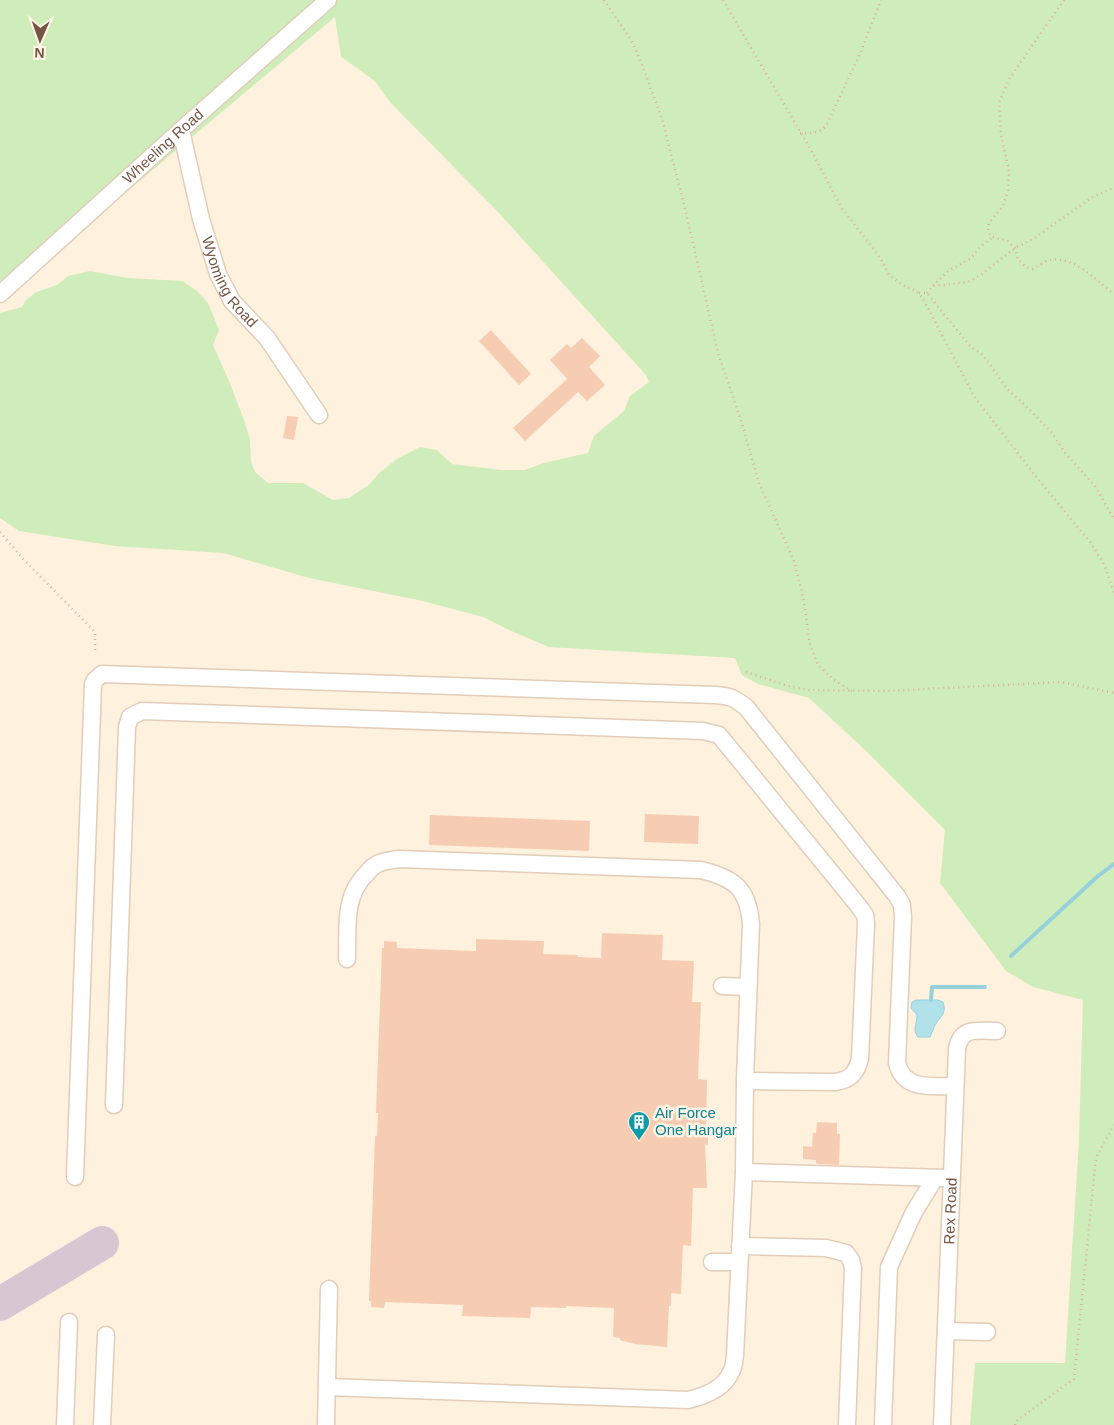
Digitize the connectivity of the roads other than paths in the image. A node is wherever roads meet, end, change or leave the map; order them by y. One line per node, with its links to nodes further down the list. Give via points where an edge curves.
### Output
1 (328, 0): 2 (street, Wheeling Road)
2 (181, 130): 3 (street, Wheeling Road); 4 (street, Wyoming Road, via 218,274 232,301 268,338)
3 (0, 294)
4 (319, 415)
5 (347, 958): 7 (street, via 352,893 359,881 378,864 399,859 701,870 720,874 744,894 751,924)
6 (722, 986): 7 (street)
7 (748, 987): 9 (street)
8 (997, 1031): 10 (street, Rex Road, via 975,1030 958,1041)
9 (745, 1081): 11 (street, via 845,1081 858,1069 866,924 865,915 857,904 719,735 703,731 142,711 130,717 127,727); 12 (street)
10 (955, 1086): 13 (street, via 913,1084 899,1072 903,917 897,896 746,707 728,695 102,674 95,680 93,694); 14 (street, Rex Road)
11 (114, 1104)
12 (744, 1172): 14 (street); 15 (street)
13 (75, 1177)
14 (943, 1178): 19 (street, Rex Road); 27 (street, via 914,1212 889,1267)
15 (739, 1254): 16 (street); 22 (street, via 736,1356 731,1373 706,1396 688,1400 640,1400); 26 (street, via 826,1248 846,1253 851,1260)
16 (712, 1262)
17 (329, 1289): 22 (street)
18 (69, 1322): 23 (street)
19 (947, 1331): 20 (street); 28 (street, Rex Road)
20 (987, 1332)
21 (106, 1335): 24 (street)
22 (327, 1387): 25 (street)
23 (65, 1425)
24 (102, 1425)
25 (326, 1425)
26 (847, 1425)
27 (883, 1425)
28 (942, 1425)

